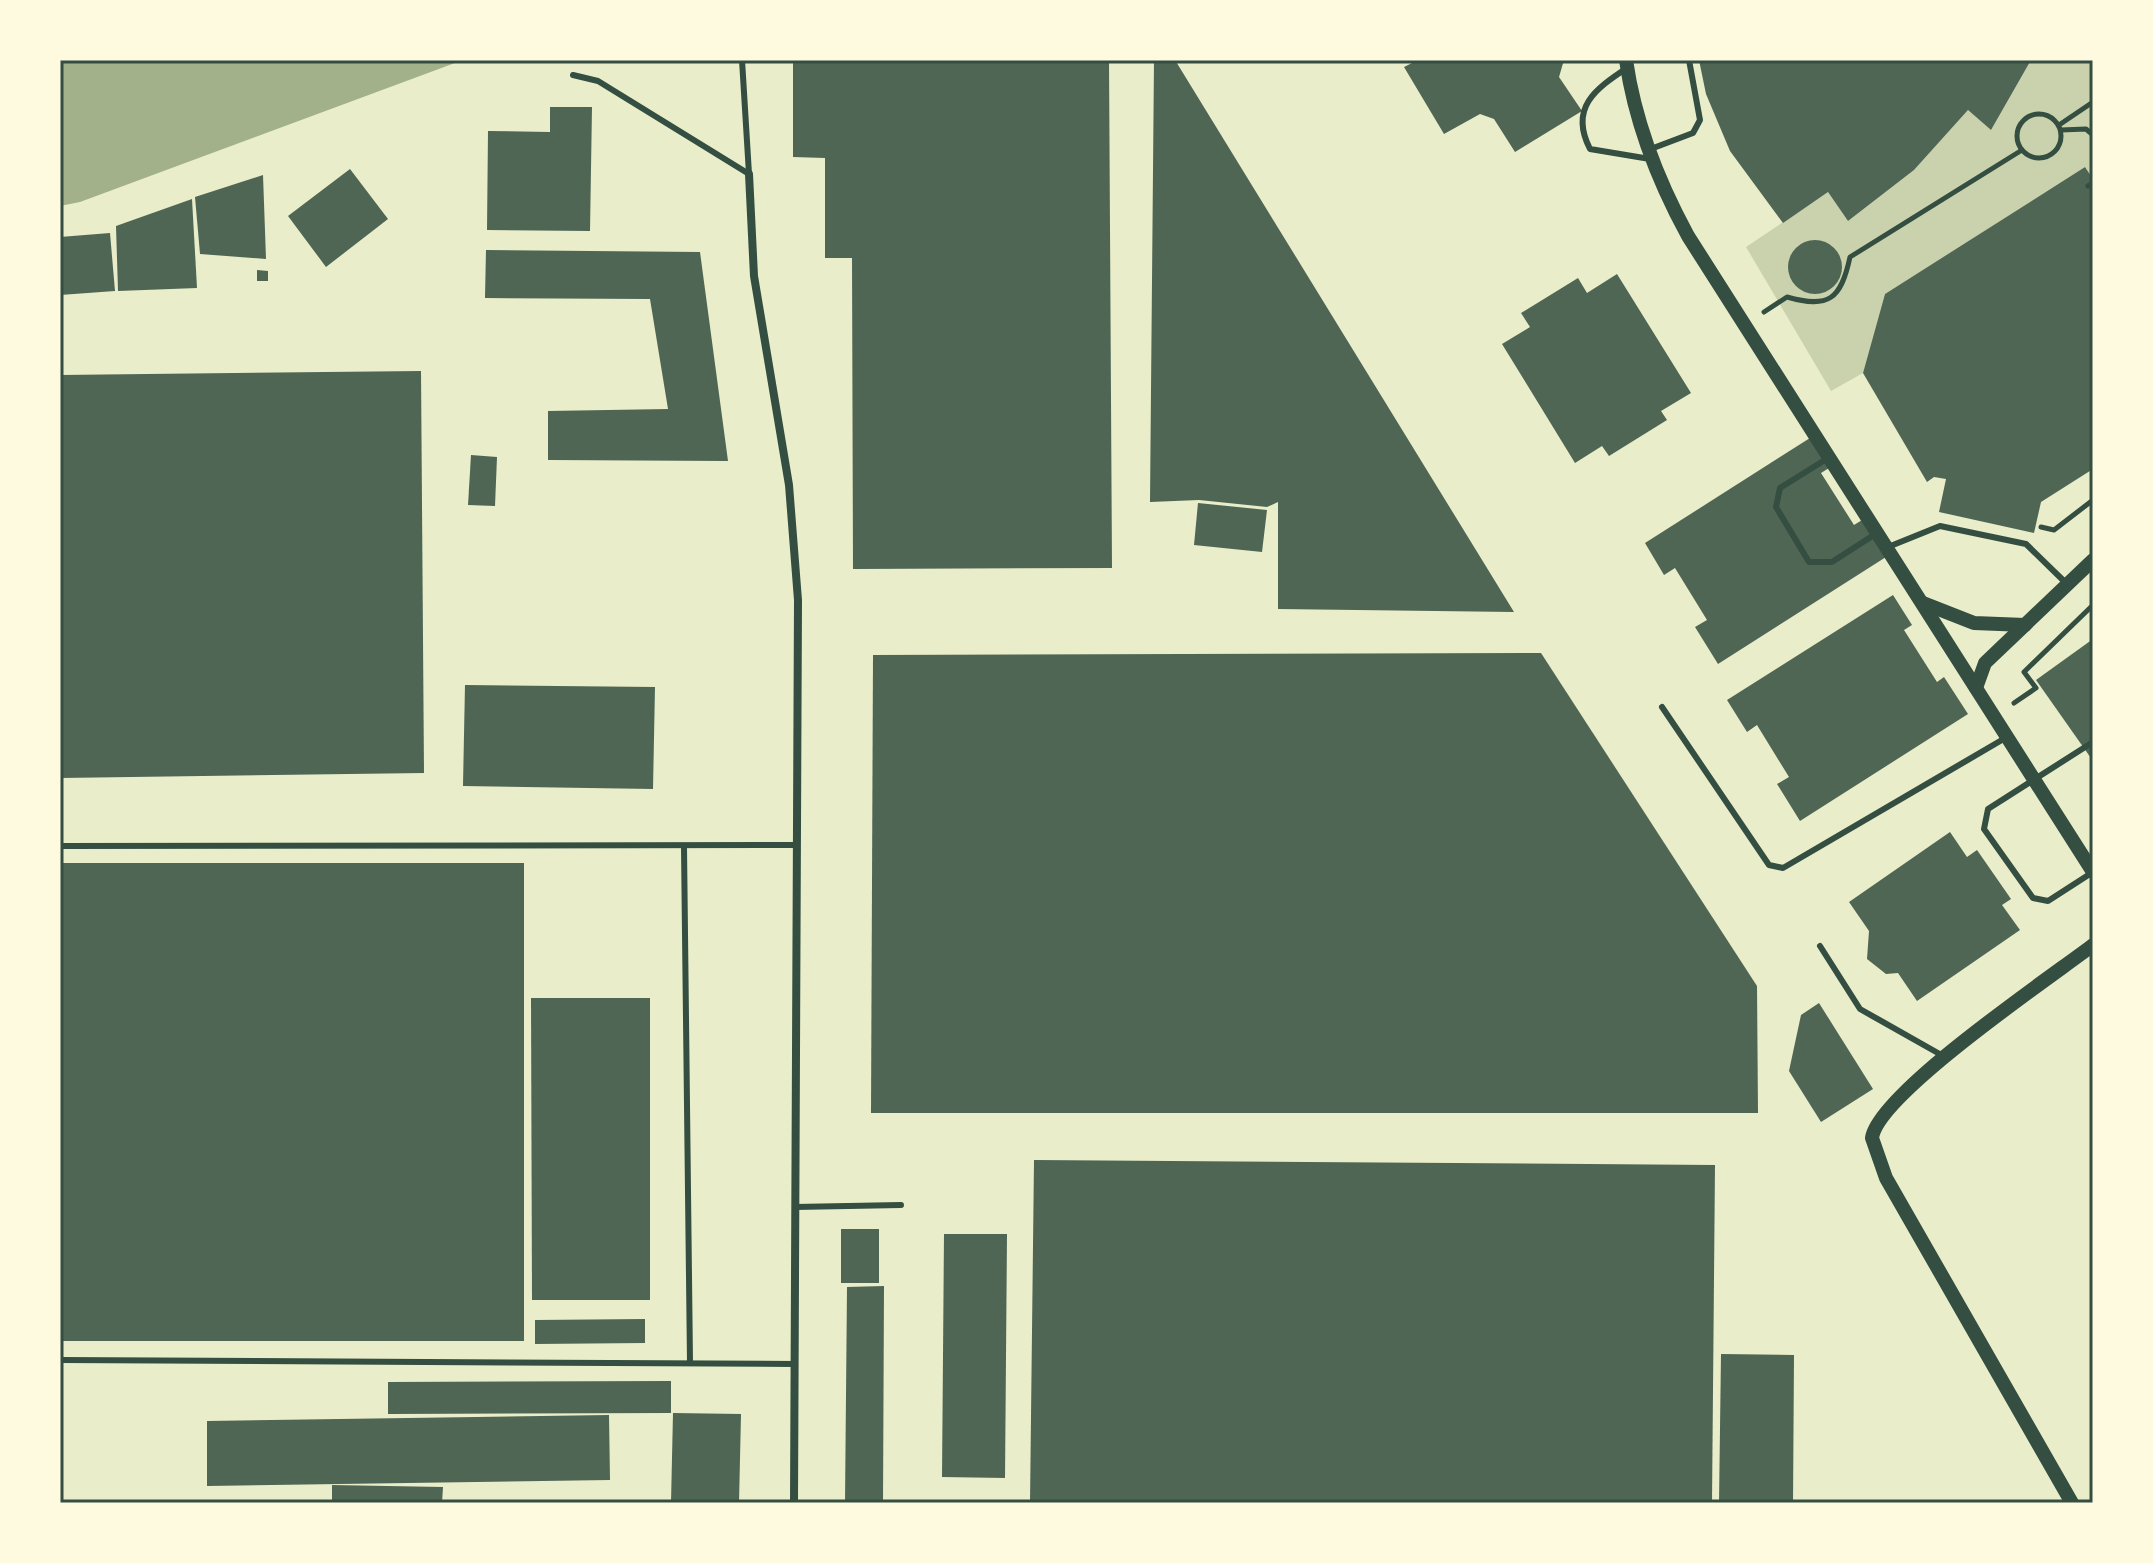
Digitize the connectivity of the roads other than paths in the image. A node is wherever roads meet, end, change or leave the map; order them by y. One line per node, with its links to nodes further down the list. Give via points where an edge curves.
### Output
1 (742, 60): 6 (lane)
2 (1689, 60): 5 (lane, via 1700,120 1693,133)
3 (1626, 64): 5 (street); 5 (lane, via 1588,100 1584,137 1590,149)
4 (573, 75): 6 (lane, via 598,81)
5 (1650, 155): 7 (street, via 1688,236)
6 (749, 174): 19 (street, via 754,276 789,485 798,600)
7 (1829, 458): 8 (street); 8 (lane, via 1780,488 1776,507 1809,562 1832,562)
8 (1877, 533): 9 (street)
9 (1886, 548): 11 (lane, via 1940,526 2026,544); 12 (street)
10 (2093, 560): 11 (street)
11 (2067, 584): 13 (street)
12 (1923, 603): 13 (street, via 1974,623); 14 (street)
13 (2025, 625): 14 (street, via 1985,663)
14 (1976, 688): 16 (street)
15 (1662, 707): 16 (lane, via 1769,865 1783,868)
16 (2007, 737): 18 (street)
17 (2093, 742): 18 (lane)
18 (2034, 779): 22 (street); 22 (lane, via 1988,809 1984,829 2033,898 2048,901)
19 (797, 845): 21 (lane); 27 (street)
20 (60, 846): 21 (lane)
21 (684, 847): 29 (lane)
22 (2093, 872)
23 (2093, 945): 25 (street)
24 (1820, 946): 25 (lane, via 1860,1009)
25 (1945, 1057): 32 (street, via 1882,1116 1873,1129 1873,1145 1886,1178)
26 (901, 1205): 27 (lane)
27 (795, 1207): 30 (street)
28 (60, 1360): 29 (lane)
29 (690, 1363): 30 (lane)
30 (795, 1364): 31 (street)
31 (794, 1503)
32 (2072, 1503)

